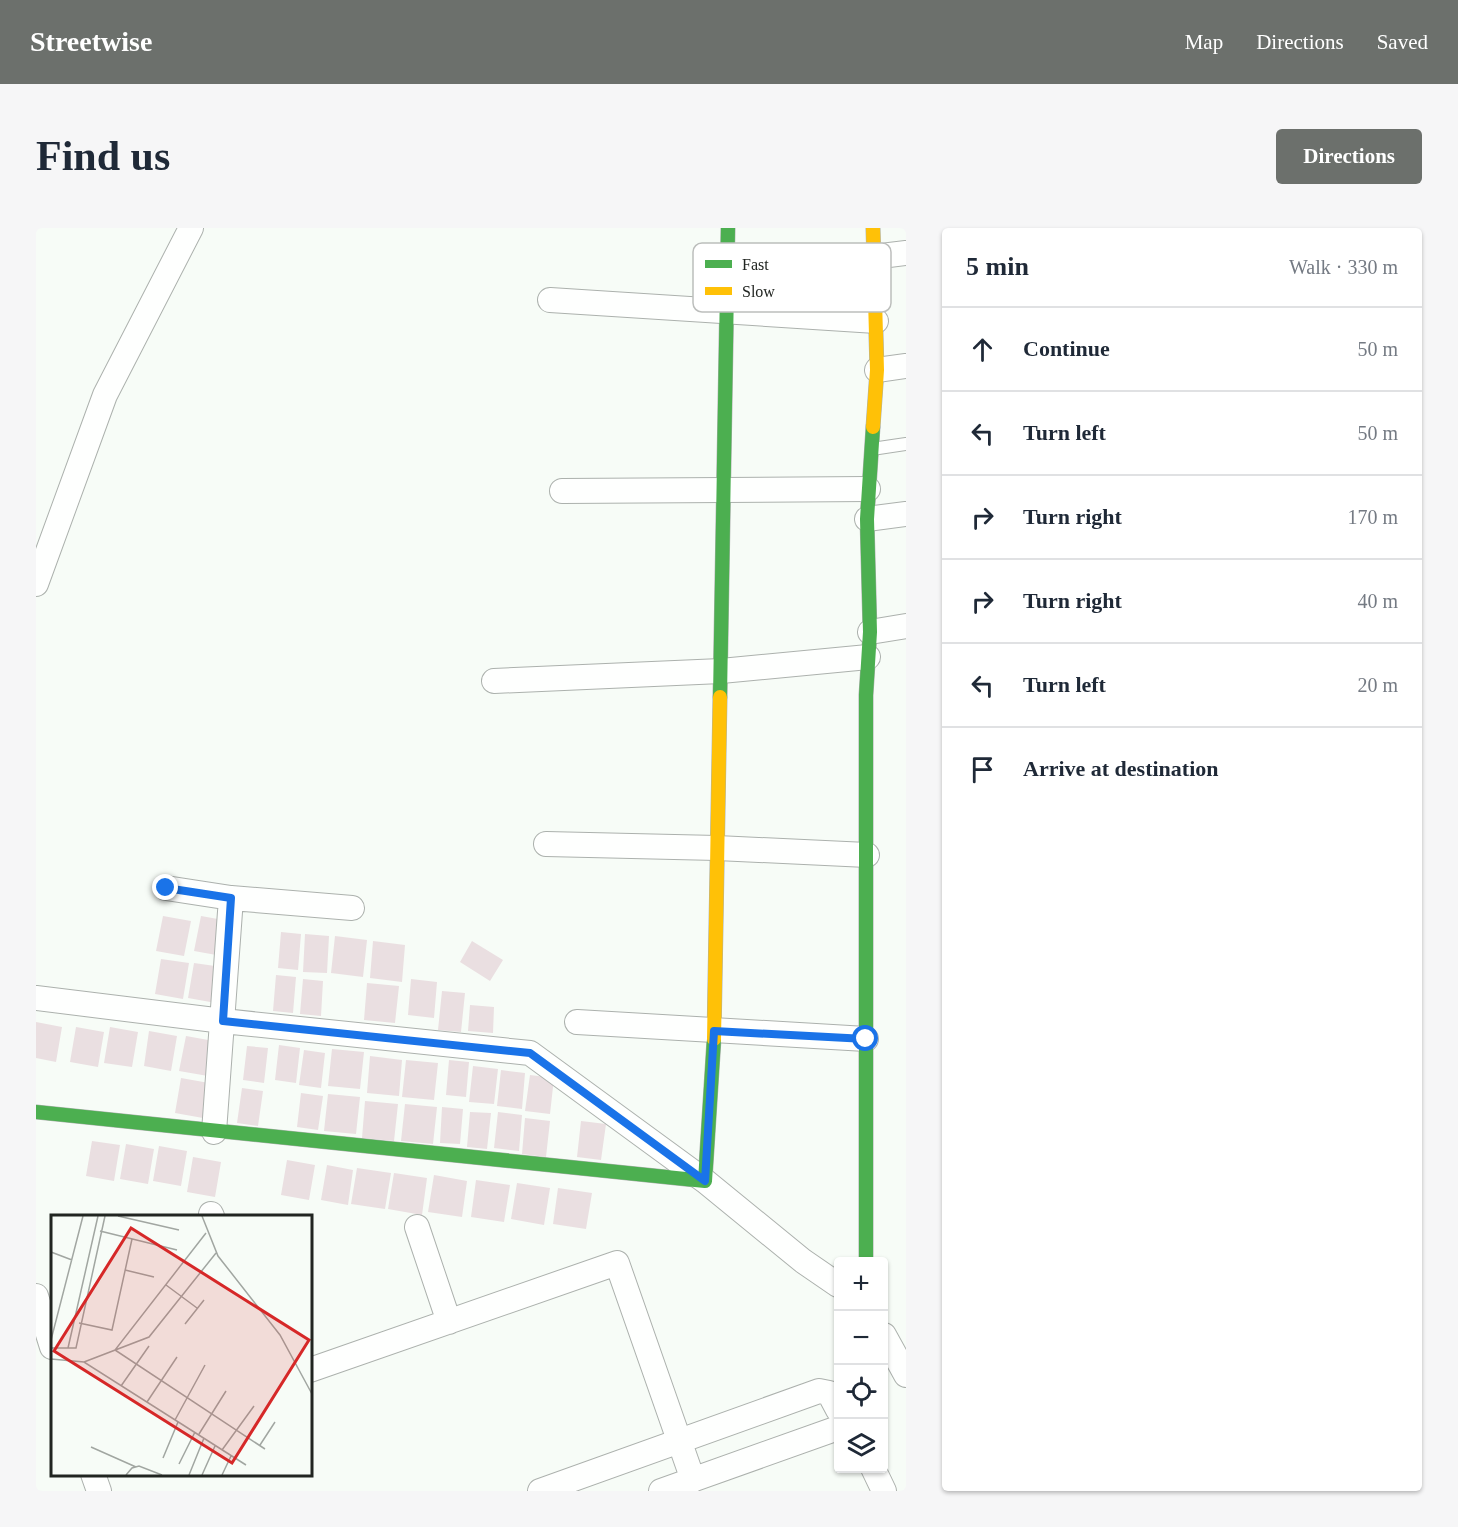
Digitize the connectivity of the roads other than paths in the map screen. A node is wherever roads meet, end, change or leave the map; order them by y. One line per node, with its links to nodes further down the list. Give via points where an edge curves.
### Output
1 (191, 228): 21 (street, via 105,395)
2 (728, 228): 3 (street)
3 (728, 243)
4 (906, 253): 5 (street)
5 (891, 255)
6 (550, 300): 7 (street)
7 (693, 309)
8 (727, 312): 17 (street)
9 (742, 312): 11 (street)
10 (876, 312): 11 (street)
11 (876, 321): 13 (street)
12 (906, 366): 13 (street)
13 (877, 370): 15 (street)
14 (906, 444): 15 (lane)
15 (871, 450): 16 (street)
16 (868, 489): 17 (street); 20 (street)
17 (724, 490): 18 (street); 25 (street)
18 (562, 491)
19 (906, 514): 20 (street)
20 (867, 519): 23 (street)
21 (36, 584)
22 (906, 627): 23 (street)
23 (870, 632): 24 (street)
24 (868, 657): 25 (street); 29 (street)
25 (721, 671): 26 (street); 28 (street)
26 (494, 681)
27 (546, 844): 28 (street)
28 (717, 848): 29 (street); 36 (street)
29 (867, 855): 37 (street)
30 (166, 888): 31 (street)
31 (231, 898): 32 (street); 34 (street)
32 (352, 908)
33 (36, 998): 34 (street)
34 (223, 1021): 39 (street); 40 (street, via 530,1053)
35 (577, 1022): 36 (street)
36 (714, 1031): 37 (street); 40 (street)
37 (866, 1039): 42 (street)
38 (36, 1112): 39 (street)
39 (214, 1131): 40 (street)
40 (705, 1181): 43 (street)
41 (417, 1227): 45 (street)
42 (866, 1257)
43 (834, 1283)
44 (36, 1296): 47 (street)
45 (449, 1322): 48 (street); 52 (street, via 616,1263)
46 (888, 1342): 49 (street)
47 (51, 1344)
48 (312, 1369)
49 (906, 1375)
50 (834, 1402): 52 (street, via 829,1393 819,1391)
51 (834, 1429): 55 (street)
52 (680, 1441): 55 (street); 57 (street)
53 (875, 1473): 59 (street)
54 (94, 1476): 56 (street)
55 (693, 1480): 58 (street)
56 (99, 1491)
57 (540, 1491)
58 (661, 1491)
59 (884, 1491)

